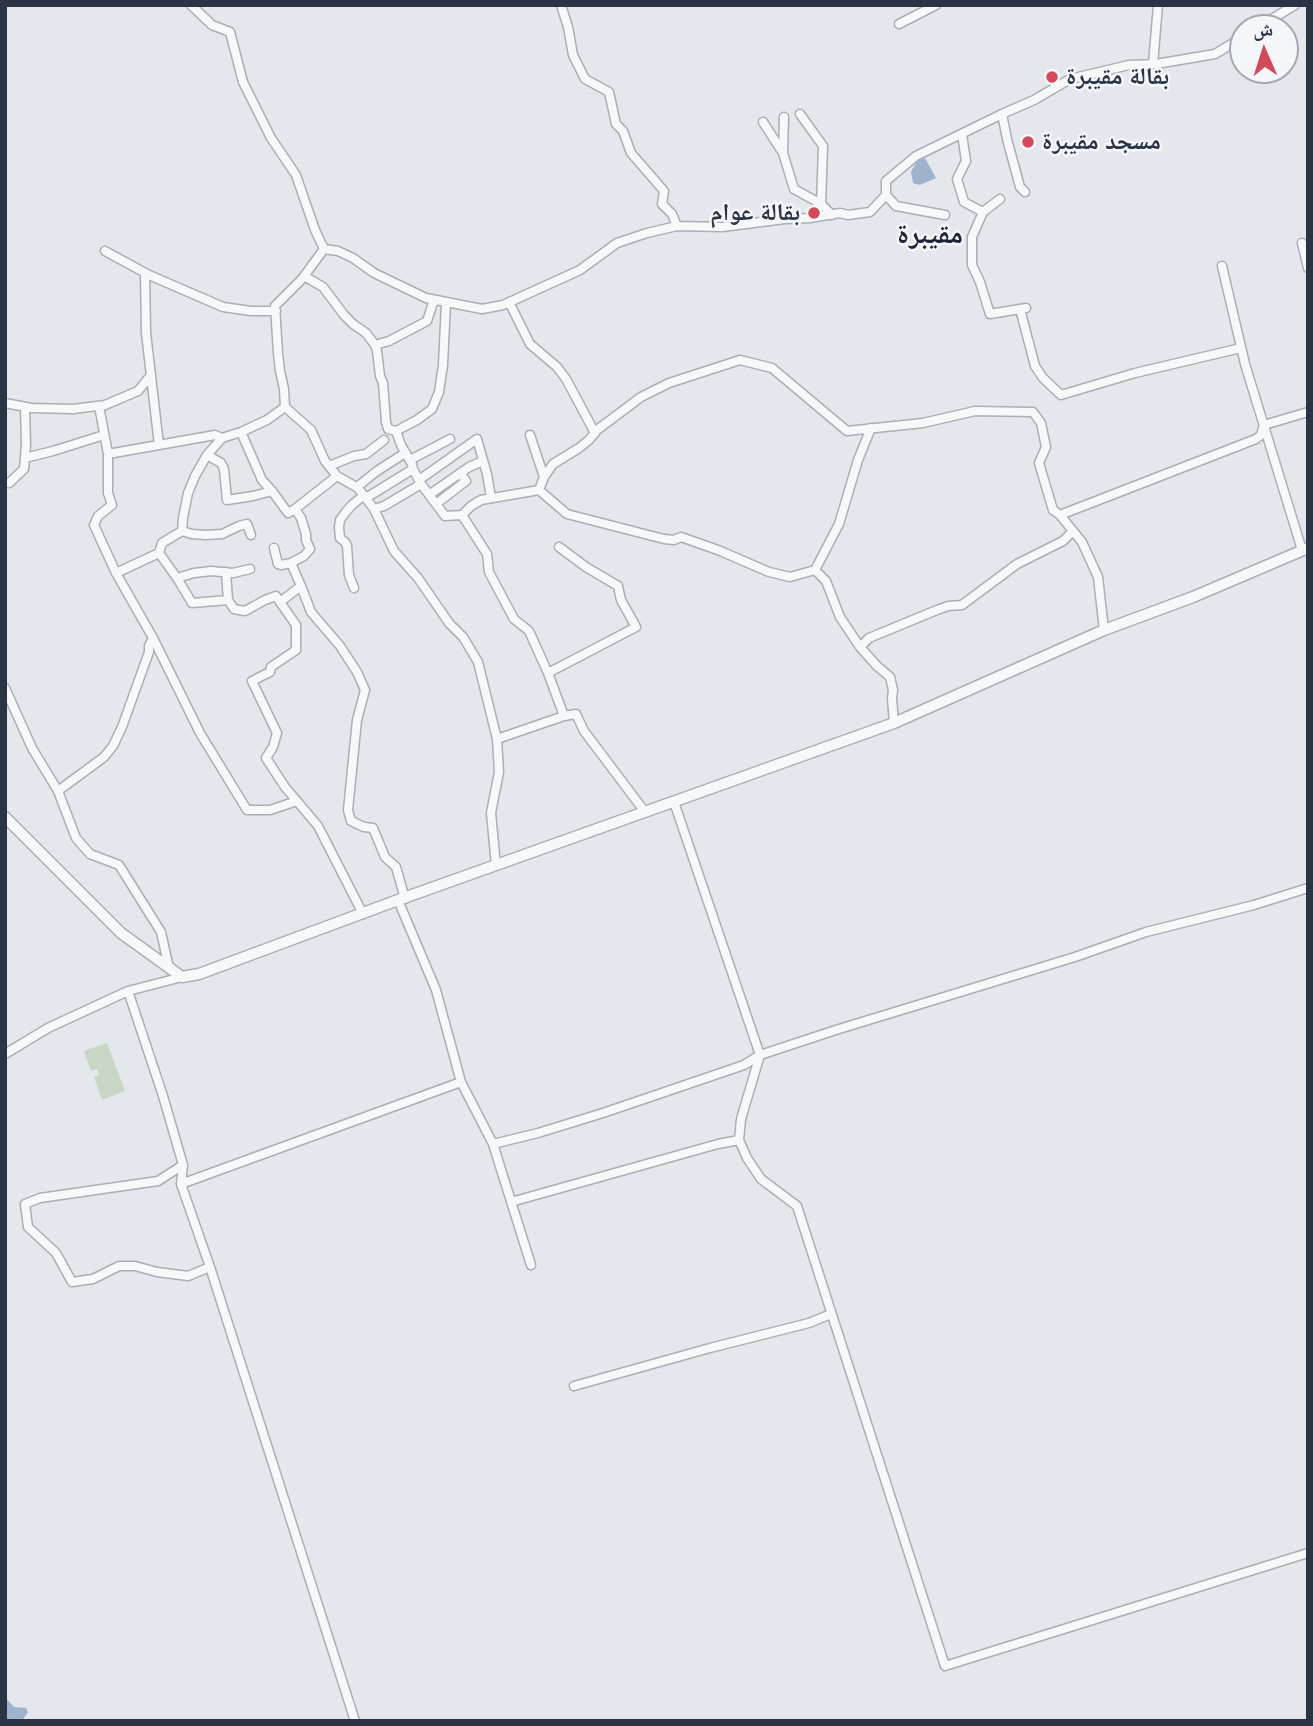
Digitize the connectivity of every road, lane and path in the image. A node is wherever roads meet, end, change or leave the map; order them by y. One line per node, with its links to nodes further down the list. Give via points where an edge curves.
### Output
1 (191, 5): 23 (street, via 212,25 230,32 243,82 296,175)
2 (561, 5): 21 (street, via 573,55 585,79 610,92 616,124 631,153 664,191 662,204)
3 (936, 5): 5 (street)
4 (1158, 5): 7 (street)
5 (899, 24)
6 (1229, 46): 7 (street, via 1215,54)
7 (1153, 64): 9 (street, via 1069,79)
8 (800, 114): 17 (street, via 823,146)
9 (1002, 114): 12 (street); 14 (street)
10 (784, 117): 13 (street)
11 (763, 122): 13 (street)
12 (962, 134): 15 (street, via 916,156 886,181); 18 (street, via 966,161 957,180 964,202)
13 (783, 153): 17 (street, via 794,188)
14 (1025, 192)
15 (886, 195): 19 (street, via 870,212); 20 (street, via 896,206)
16 (1000, 199): 18 (street)
17 (821, 204): 19 (street)
18 (983, 212): 34 (street, via 972,237 972,265 988,313 1023,308 1035,366 1061,395)
19 (832, 215): 21 (street, via 722,228)
20 (945, 215)
21 (677, 226): 30 (street, via 617,243 580,270)
22 (1302, 243): 26 (street)
23 (324, 249): 28 (street); 29 (street, via 338,251 400,287)
24 (105, 251): 27 (street)
25 (1222, 266): 34 (street)
26 (1308, 268)
27 (145, 273): 32 (street, via 223,307); 35 (street)
28 (304, 276): 32 (street); 33 (street, via 323,287)
29 (434, 300): 31 (street); 33 (street, via 427,321)
30 (509, 302): 31 (street, via 482,309); 45 (street, via 530,344 566,379)
31 (446, 303): 43 (street, via 439,392 432,409)
32 (276, 310): 39 (street)
33 (374, 345): 43 (street, via 388,429)
34 (1241, 348): 41 (street)
35 (150, 375): 37 (street, via 138,391); 51 (street)
36 (5, 403): 38 (street)
37 (99, 406): 38 (street); 46 (street)
38 (26, 407): 54 (street)
39 (285, 407): 44 (street); 57 (street, via 311,430)
40 (1308, 412): 41 (street)
41 (1264, 425): 73 (street, via 1256,439); 79 (street)
42 (871, 428): 45 (street, via 847,431 772,368 740,360 641,397); 73 (street, via 975,411 1033,412 1041,423 1046,447 1039,463 1054,510); 83 (street, via 839,524)
43 (396, 431): 55 (street)
44 (240, 432): 48 (street); 65 (street, via 262,481)
45 (595, 433): 60 (street, via 553,464)
46 (104, 435): 52 (street); 54 (street)
47 (530, 435): 60 (street)
48 (222, 438): 51 (street, via 215,435); 53 (street)
49 (450, 439): 55 (street)
50 (384, 440): 57 (street, via 366,454)
51 (159, 445): 52 (street)
52 (108, 454): 85 (street, via 112,505 94,525)
53 (208, 455): 65 (street, via 221,463 227,500); 74 (street, via 188,493)
54 (25, 458): 62 (street, via 24,469)
55 (410, 461): 61 (street); 63 (street, via 377,471); 67 (street)
56 (483, 461): 58 (street); 61 (street, via 477,439); 68 (street)
57 (329, 466): 59 (street)
58 (460, 473): 66 (street); 69 (street, via 466,481)
59 (337, 476): 63 (street); 70 (street)
60 (544, 477): 64 (street)
61 (420, 482): 66 (street); 71 (street)
62 (9, 483)
63 (357, 487): 67 (street)
64 (539, 490): 68 (street); 83 (street, via 567,514 664,539 681,537 790,577)
65 (272, 491): 70 (street, via 288,513)
66 (429, 495): 69 (street)
67 (365, 497): 71 (street); 88 (street, via 345,513 339,527)
68 (491, 498): 72 (street)
69 (436, 504): 72 (street, via 445,516)
70 (295, 509): 81 (street, via 310,549)
71 (374, 509): 98 (street, via 394,551 478,662)
72 (462, 514): 94 (street, via 487,554 495,585 514,619 529,631)
73 (1060, 514): 75 (street)
74 (182, 530): 76 (street, via 222,534 247,524); 80 (street, via 162,543)
75 (1073, 531): 91 (street, via 1098,578); 93 (street, via 1063,541 1017,564 962,605 937,610 869,638)
76 (251, 535)
77 (559, 547): 94 (street, via 618,586 636,627)
78 (274, 548): 81 (street, via 278,564)
79 (1305, 549): 91 (street)
80 (159, 553): 85 (street); 86 (street)
81 (291, 563): 87 (street)
82 (250, 569): 84 (street)
83 (815, 570): 93 (street)
84 (226, 572): 86 (street); 89 (street)
85 (116, 573): 92 (street)
86 (177, 578): 89 (street, via 192,603)
87 (301, 586): 90 (street); 106 (street, via 311,612 340,646 365,690 356,720 348,810 351,821 373,828 386,857 396,867)
88 (354, 588)
89 (228, 600): 90 (street, via 234,609 245,611 276,596)
90 (280, 601): 100 (street, via 296,625 296,650 253,681 277,733 266,758)
91 (1104, 630): 97 (street)
92 (153, 638): 99 (street, via 113,746); 100 (street, via 200,733 247,810 270,810)
93 (860, 647): 97 (street, via 890,677)
94 (548, 673): 96 (street)
95 (5, 688): 99 (street)
96 (564, 716): 98 (street); 102 (street, via 576,714)
97 (894, 723): 101 (street)
98 (497, 739): 104 (street, via 499,772 491,813)
99 (58, 792): 108 (street, via 76,838 90,854 119,865 132,885 161,932)
100 (297, 802): 107 (street, via 318,826)
101 (674, 802): 102 (street); 112 (street)
102 (645, 812): 104 (street)
103 (5, 817): 108 (street, via 121,933)
104 (496, 865): 106 (street)
105 (1308, 888): 112 (street, via 1146,932)
106 (402, 899): 107 (street); 113 (street, via 436,990)
107 (363, 914): 109 (street)
108 (169, 968): 109 (street)
109 (182, 977): 110 (street)
110 (128, 991): 111 (street, via 48,1028); 116 (street)
111 (5, 1054)
112 (760, 1055): 114 (street); 115 (street, via 744,1065 603,1113)
113 (461, 1082): 115 (street); 117 (street)
114 (739, 1140): 118 (street); 121 (street, via 761,1179 797,1206)
115 (492, 1144): 118 (street)
116 (184, 1165): 117 (street); 120 (street, via 158,1181 40,1198 25,1204 28,1227 56,1252 72,1282 93,1279 119,1266 188,1276)
117 (181, 1184): 120 (street)
118 (510, 1202): 119 (street)
119 (531, 1265)
120 (210, 1267): 124 (street)
121 (831, 1314): 122 (street); 123 (street, via 945,1666)
122 (574, 1386)
123 (1308, 1553)
124 (355, 1721)

